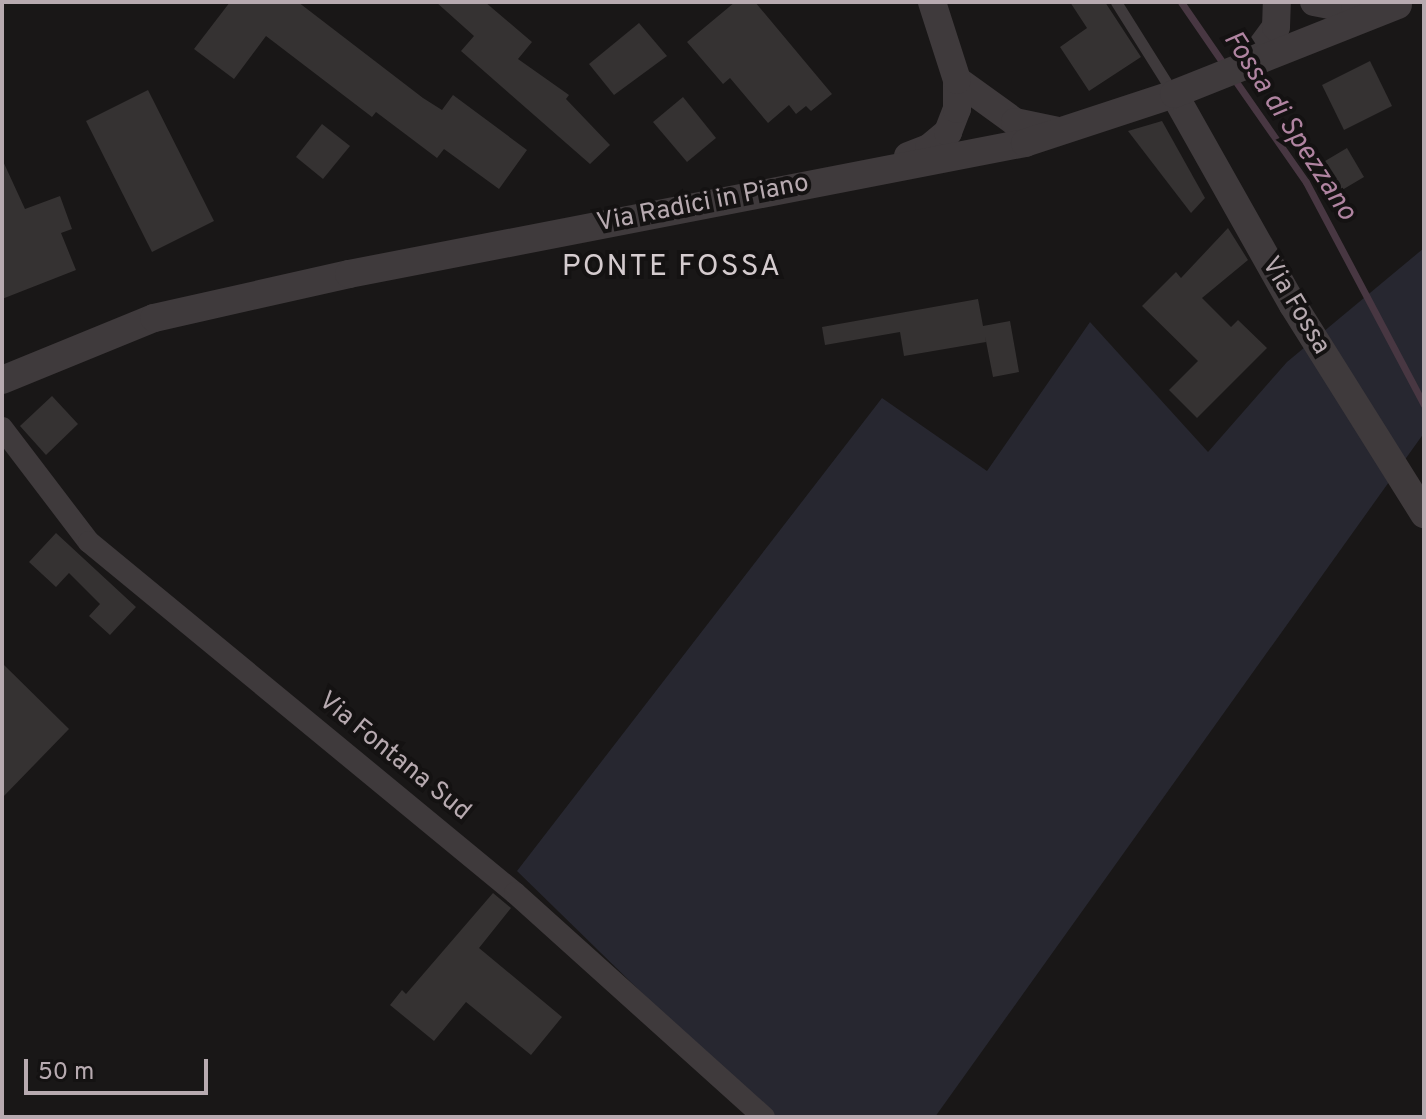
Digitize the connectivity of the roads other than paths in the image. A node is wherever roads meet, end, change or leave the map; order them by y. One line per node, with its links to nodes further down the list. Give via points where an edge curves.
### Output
1 (932, 2): 7 (street)
2 (1116, 2): 8 (lane)
3 (1277, 2): 6 (street, via 1276,27)
4 (1314, 2): 5 (street, via 1355,10)
5 (1405, 4): 6 (street, Via Radici in Piano)
6 (1260, 57): 8 (street, Via Radici in Piano)
7 (957, 80): 9 (street, via 1015,122); 10 (street, via 957,109 948,132 929,148)
8 (1174, 94): 9 (street, Via Radici in Piano); 13 (street, Via Fossa, via 1293,305)
9 (1059, 131): 10 (street, Via Radici in Piano, via 1025,143)
10 (867, 171): 11 (street, Via Radici in Piano, via 154,318)
11 (2, 380)
12 (2, 428): 14 (street, Via Fontana Sud, via 89,542 515,893)
13 (1424, 514)
14 (764, 1117)

